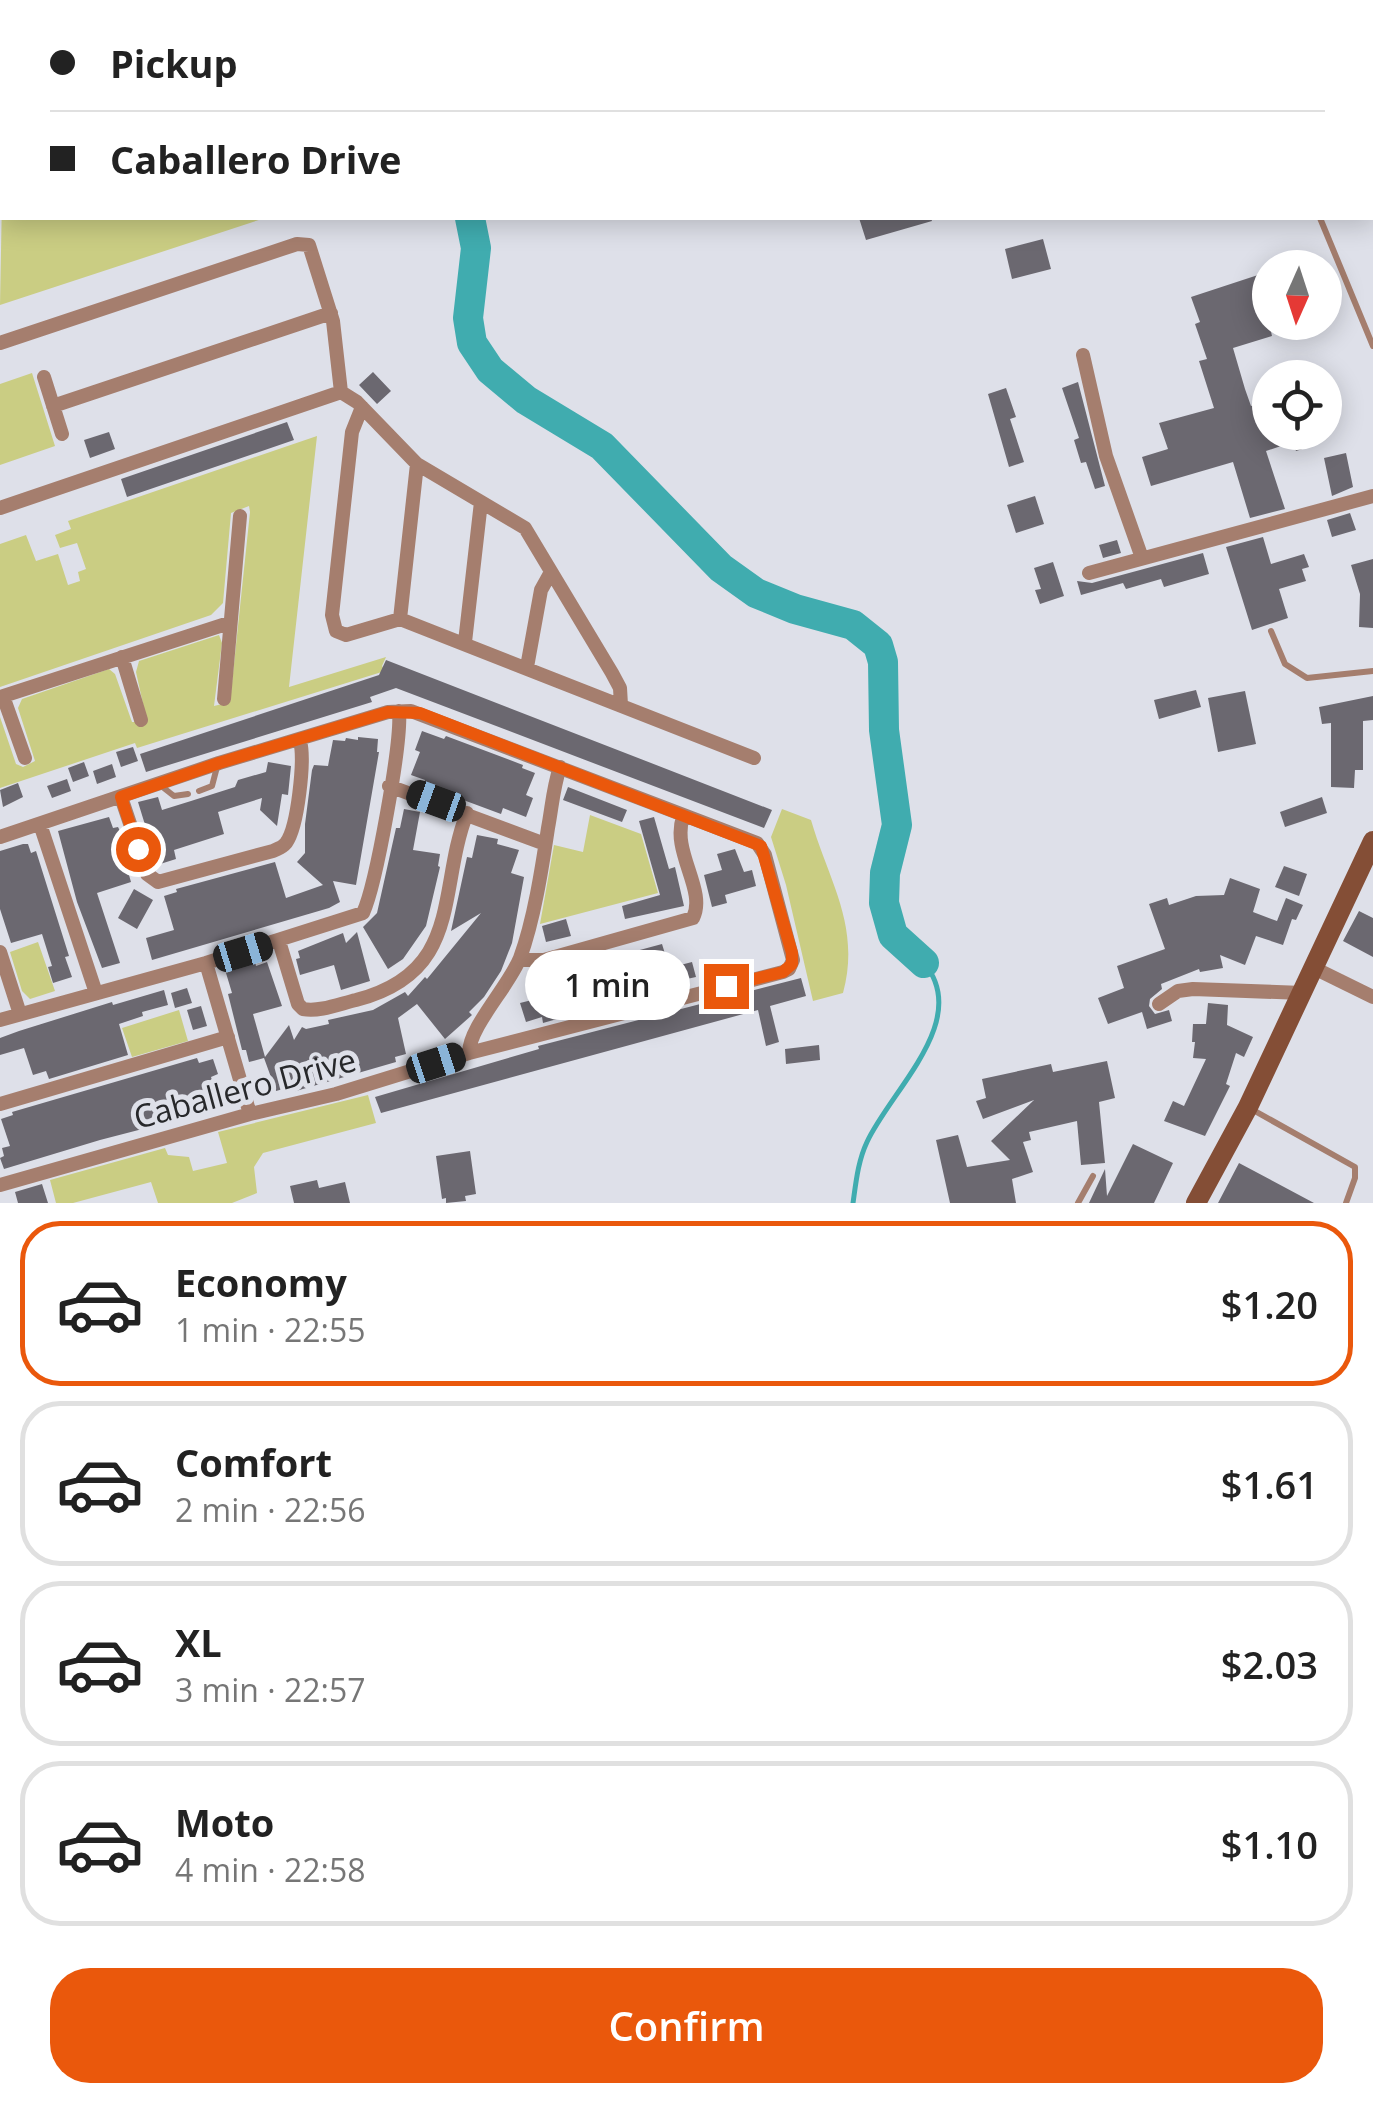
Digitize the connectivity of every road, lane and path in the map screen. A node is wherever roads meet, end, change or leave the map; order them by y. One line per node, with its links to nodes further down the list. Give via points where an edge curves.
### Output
1 (1321, 220): 4 (lane)
2 (331, 313): 3 (street, via 313,252 301,243); 7 (street); 8 (street)
3 (0, 343)
4 (1373, 346)
5 (1083, 355): 16 (street, via 1106,456)
6 (44, 377): 8 (street)
7 (341, 392): 9 (street); 14 (street)
8 (53, 406): 10 (street)
9 (362, 407): 11 (street); 19 (street, via 352,432 332,621 346,635)
10 (62, 434)
11 (417, 464): 13 (street); 19 (street)
12 (1373, 496): 16 (street)
13 (481, 502): 17 (street, via 525,528); 22 (street)
14 (0, 508)
15 (240, 516): 20 (street)
16 (1142, 558): 18 (street)
17 (551, 572): 24 (street, via 540,590); 28 (street, via 620,688)
18 (1089, 573)
19 (400, 619): 22 (street)
20 (229, 622): 23 (street); 27 (street)
21 (1271, 632): 25 (lane, via 1285,664 1307,678)
22 (465, 642): 24 (street)
23 (122, 657): 26 (street); 30 (street)
24 (527, 667): 28 (street)
25 (1373, 671)
26 (2, 697): 32 (street)
27 (224, 699)
28 (621, 705): 33 (street)
29 (399, 711): 31 (street); 35 (street, via 420,713); 37 (street)
30 (141, 720)
31 (300, 740): 34 (street); 40 (street, via 291,830 273,851 153,881)
32 (25, 758)
33 (754, 758)
34 (219, 763): 36 (street); 38 (lane, via 212,786)
35 (560, 767): 42 (street); 46 (street)
36 (159, 784): 39 (lane, via 174,796); 40 (street)
37 (389, 786): 41 (street); 47 (street, via 363,913)
38 (199, 791)
39 (188, 794)
40 (121, 797): 43 (street)
41 (467, 813): 46 (street); 47 (street, via 440,930 398,983 361,999 302,1010)
42 (684, 817): 49 (street, via 679,840 697,903 693,918 544,960); 59 (street, Caballero Drive, via 764,850 792,964 783,972)
43 (40, 824): 44 (street); 52 (street)
44 (0, 837)
45 (1373, 840): 51 (main road)
46 (545, 844): 49 (street)
47 (279, 940): 50 (street)
48 (0, 952): 56 (street)
49 (519, 960): 59 (street, via 474,1031)
50 (206, 963): 52 (street); 58 (street)
51 (1314, 968): 53 (main road); 54 (street)
52 (96, 992): 56 (street)
53 (1303, 992): 55 (street, via 1193,989); 61 (main road)
54 (1373, 996)
55 (1159, 1004)
56 (20, 1014): 57 (street)
57 (0, 1020)
58 (228, 1038): 60 (street); 62 (street)
59 (470, 1053): 62 (street, Caballero Drive)
60 (0, 1104)
61 (1248, 1107): 66 (main road); 67 (lane, via 1355,1167)
62 (250, 1114): 64 (street, Caballero Drive)
63 (1093, 1176): 65 (lane)
64 (0, 1185)
65 (1078, 1203)
66 (1196, 1203)
67 (1346, 1203)

